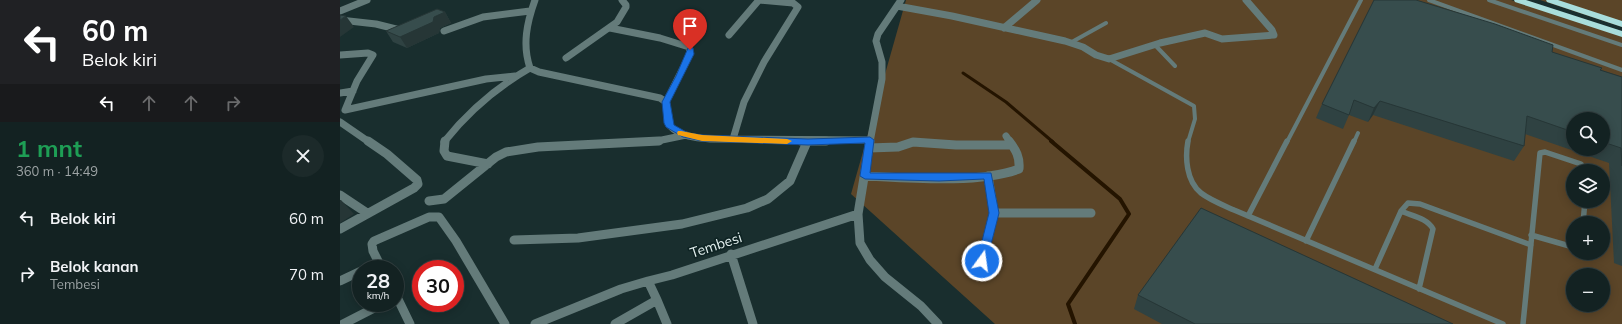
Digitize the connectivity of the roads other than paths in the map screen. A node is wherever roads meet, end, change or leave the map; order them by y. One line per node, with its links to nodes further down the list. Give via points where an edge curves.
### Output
1 (367, 0): 13 (street)
2 (535, 0): 14 (street)
3 (622, 0): 18 (street, via 626,5 623,15)
4 (759, 0): 23 (street); 42 (street, via 793,3 798,7 764,62 747,96)
5 (1035, 0): 19 (street)
6 (1246, 0): 25 (street, via 1274,35 1222,39 1205,33)
7 (1361, 0): 57 (lane)
8 (1430, 0): 32 (lane)
9 (1489, 0): 26 (lane)
10 (1518, 0): 22 (highway)
11 (1550, 0): 17 (highway)
12 (899, 3): 19 (street); 44 (street, via 876,41 883,70)
13 (340, 11)
14 (530, 11): 21 (street, via 483,17); 31 (street, via 526,45)
15 (340, 20): 20 (street, via 376,24)
16 (1106, 23): 24 (lane)
17 (1622, 24)
18 (610, 28): 28 (street); 36 (street, via 689,47 690,54)
19 (1004, 28): 24 (street)
20 (405, 31)
21 (444, 31)
22 (1622, 34)
23 (729, 35)
24 (1070, 43): 29 (street)
25 (1155, 45): 29 (street); 30 (lane)
26 (1622, 45)
27 (340, 55): 34 (street, via 373,54)
28 (566, 58)
29 (1109, 59): 57 (lane, via 1194,106 1196,112 1188,143 1188,165 1192,181 1202,194)
30 (1175, 66)
31 (530, 68): 33 (street); 36 (street, via 649,95)
32 (1622, 70)
33 (515, 76): 37 (street, via 486,79); 46 (street, via 465,118 444,142 447,156)
34 (353, 91): 35 (street); 37 (street)
35 (340, 93)
36 (666, 102): 40 (street, via 668,123)
37 (343, 111)
38 (340, 122): 53 (street, via 387,154 417,180 418,184 414,188)
39 (1358, 133): 61 (lane)
40 (686, 135): 42 (street); 46 (street, via 657,141 521,149 502,154)
41 (1006, 136): 45 (street)
42 (733, 139): 43 (street)
43 (808, 142): 44 (street); 60 (street, via 790,181 768,199 747,208 682,224 578,238)
44 (869, 144): 45 (street, via 898,147 913,142); 48 (street)
45 (1012, 145): 49 (street, via 1020,161 1019,169 1012,173)
46 (488, 164): 51 (street, via 444,199)
47 (1580, 164): 59 (lane, via 1540,152)
48 (865, 176): 49 (street); 56 (street)
49 (988, 176): 54 (street)
50 (340, 195): 53 (street)
51 (429, 201)
52 (1401, 211): 62 (lane, via 1408,202 1420,204); 67 (lane); 71 (lane, via 1427,221 1433,229)
53 (367, 213): 58 (street)
54 (994, 213): 55 (street); 66 (street)
55 (1091, 213)
56 (858, 214): 64 (street, Tembesi); 82 (street, via 860,243 870,260)
57 (1248, 216): 61 (lane)
58 (340, 229)
59 (1531, 235): 62 (lane); 63 (lane)
60 (514, 240)
61 (1306, 241): 67 (lane)
62 (1531, 245): 84 (lane)
63 (1566, 245)
64 (731, 254): 70 (street, Tembesi); 81 (street)
65 (378, 260): 77 (street, via 372,246 377,239 429,217 439,217)
66 (982, 261)
67 (1375, 269): 71 (lane)
68 (352, 275): 69 (street)
69 (340, 281)
70 (648, 281): 72 (street); 78 (street, Tembesi, via 621,289)
71 (1419, 289): 83 (lane)
72 (657, 300): 79 (street); 80 (street)
73 (366, 312): 75 (street)
74 (404, 312): 76 (street)
75 (343, 324)
76 (410, 324)
77 (505, 324)
78 (535, 324)
79 (615, 324)
80 (667, 324)
81 (753, 324)
82 (938, 324)
83 (1502, 324)
84 (1522, 324)

